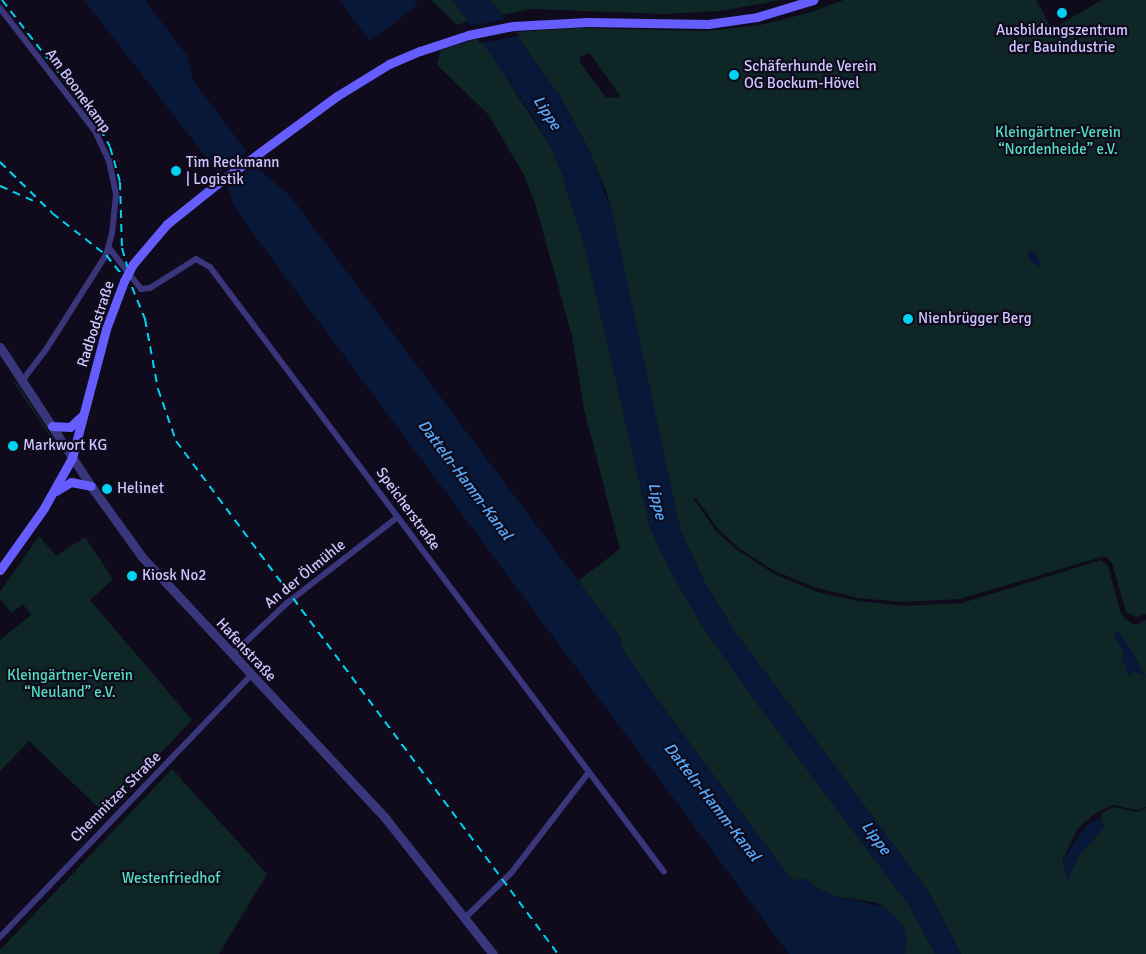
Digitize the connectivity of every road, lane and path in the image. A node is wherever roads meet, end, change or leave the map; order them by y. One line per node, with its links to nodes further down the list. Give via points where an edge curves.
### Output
1 (813, 0): 6 (main road, Radbodstraße, bridge, via 757,18 708,24 587,22 513,26 468,35 389,64 337,96 217,184 170,222 133,264 106,329)
2 (0, 8): 3 (street, Am Boonekamp, via 80,109 103,148 116,195)
3 (109, 248): 5 (street, Am Boonekamp, via 47,348); 11 (street, Speicherstraße, via 141,289 150,288 192,260 205,262)
4 (0, 347): 5 (street, Hafenstraße)
5 (22, 381): 7 (street, Hafenstraße)
6 (84, 413): 7 (main road, via 70,427); 8 (main road, Radbodstraße)
7 (52, 426): 8 (street, Hafenstraße)
8 (72, 458): 9 (street, Hafenstraße); 10 (main road, Radbodstraße)
9 (91, 486): 10 (main road, via 71,482); 13 (street, Hafenstraße, via 142,557)
10 (54, 492): 12 (main road, Radbodstraße)
11 (398, 517): 13 (street, An der Ölmühle, via 287,604); 15 (street, Speicherstraße)
12 (0, 570)
13 (232, 655): 14 (street, Hafenstraße)
14 (251, 675): 17 (street, Hafenstraße, via 386,819); 18 (street, Chemnitzer Straße)
15 (589, 772): 16 (street, Speicherstraße); 17 (street, via 512,872)
16 (664, 872)
17 (465, 918): 19 (street, Hafenstraße)
18 (0, 937)
19 (493, 954)

